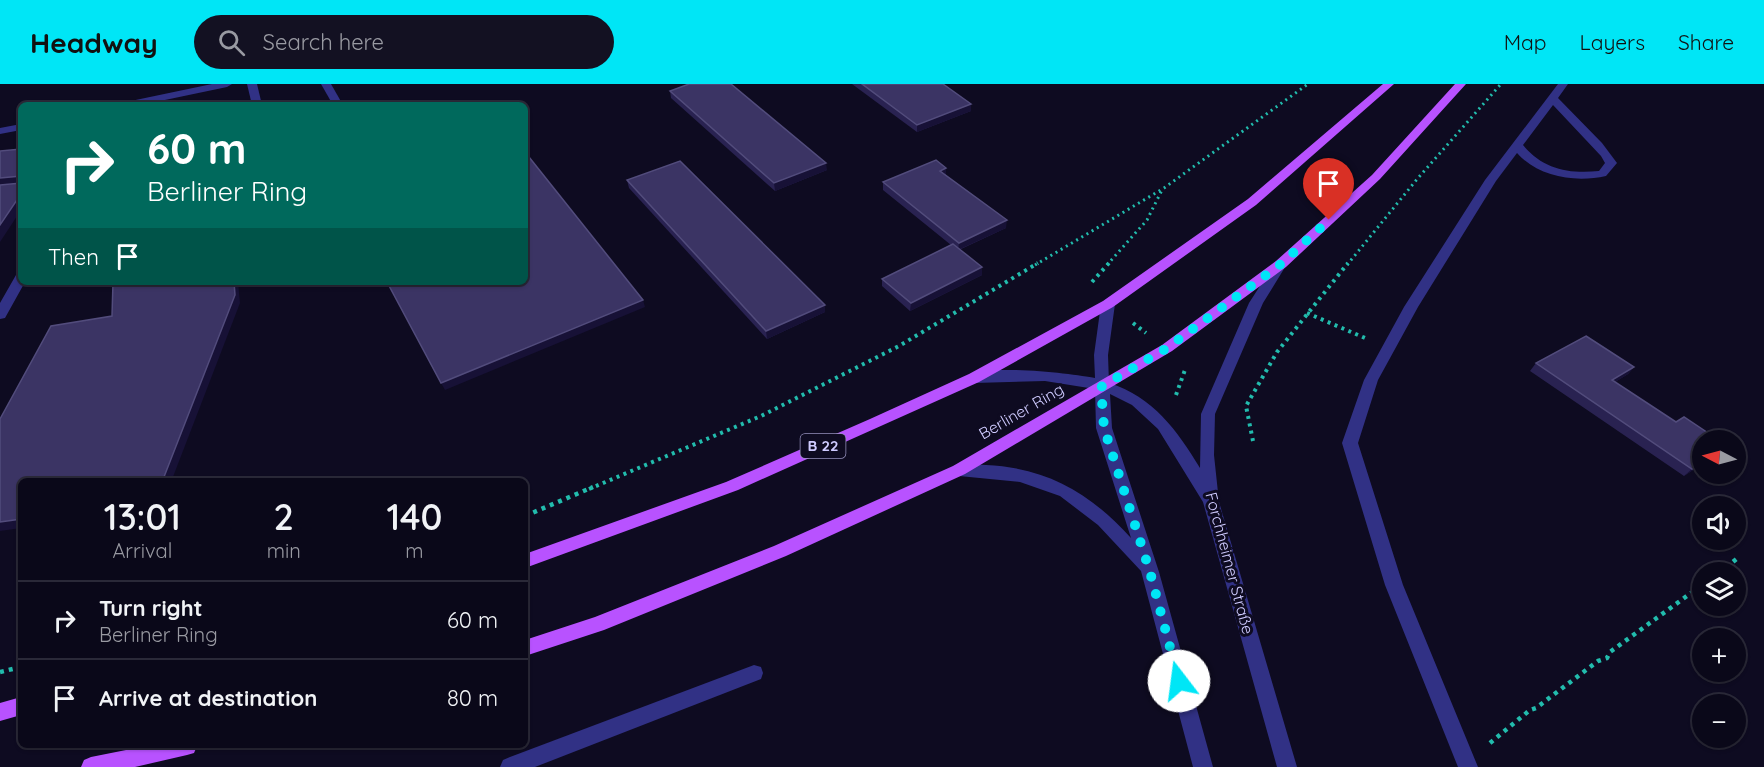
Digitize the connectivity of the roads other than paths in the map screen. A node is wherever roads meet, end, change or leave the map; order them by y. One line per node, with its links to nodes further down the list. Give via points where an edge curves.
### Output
1 (228, 84): 8 (street)
2 (252, 84): 9 (street)
3 (326, 84): 10 (street)
4 (1389, 84): 16 (main road, B 22, via 1252,202)
5 (1461, 84): 14 (main road, Berliner Ring, via 1376,177)
6 (1563, 84): 7 (street)
7 (1553, 99): 13 (street); 13 (street, via 1567,117 1602,147 1611,163 1602,174 1578,177 1547,170 1526,158)
8 (141, 102)
9 (256, 102)
10 (336, 102)
11 (18, 128): 12 (street)
12 (0, 131)
13 (1518, 147): 29 (street, via 1491,180 1387,348 1371,380 1350,443 1394,585)
14 (1281, 264): 19 (main road, Berliner Ring, via 1167,348); 21 (street, Forchheimer Straße, via 1256,303 1208,414 1206,455)
15 (18, 283): 17 (street)
16 (1108, 304): 18 (main road, B 22); 19 (street)
17 (0, 315)
18 (975, 378): 19 (street, via 1042,375); 22 (main road, B 22, via 732,486)
19 (1101, 387): 20 (main road, Berliner Ring); 21 (street, via 1139,402 1154,415); 23 (street, via 1104,428)
20 (959, 470): 23 (street, via 1013,473 1072,494 1101,517); 24 (main road, Berliner Ring, via 780,551 598,624)
21 (1211, 502): 33 (street, Forchheimer Straße)
22 (528, 560)
23 (1150, 572): 32 (street)
24 (528, 647)
25 (754, 673): 31 (street)
26 (18, 707): 27 (main road)
27 (0, 712)
28 (178, 748): 30 (main road)
29 (1466, 764)
30 (91, 767)
31 (510, 767)
32 (1203, 767)
33 (1287, 767)

